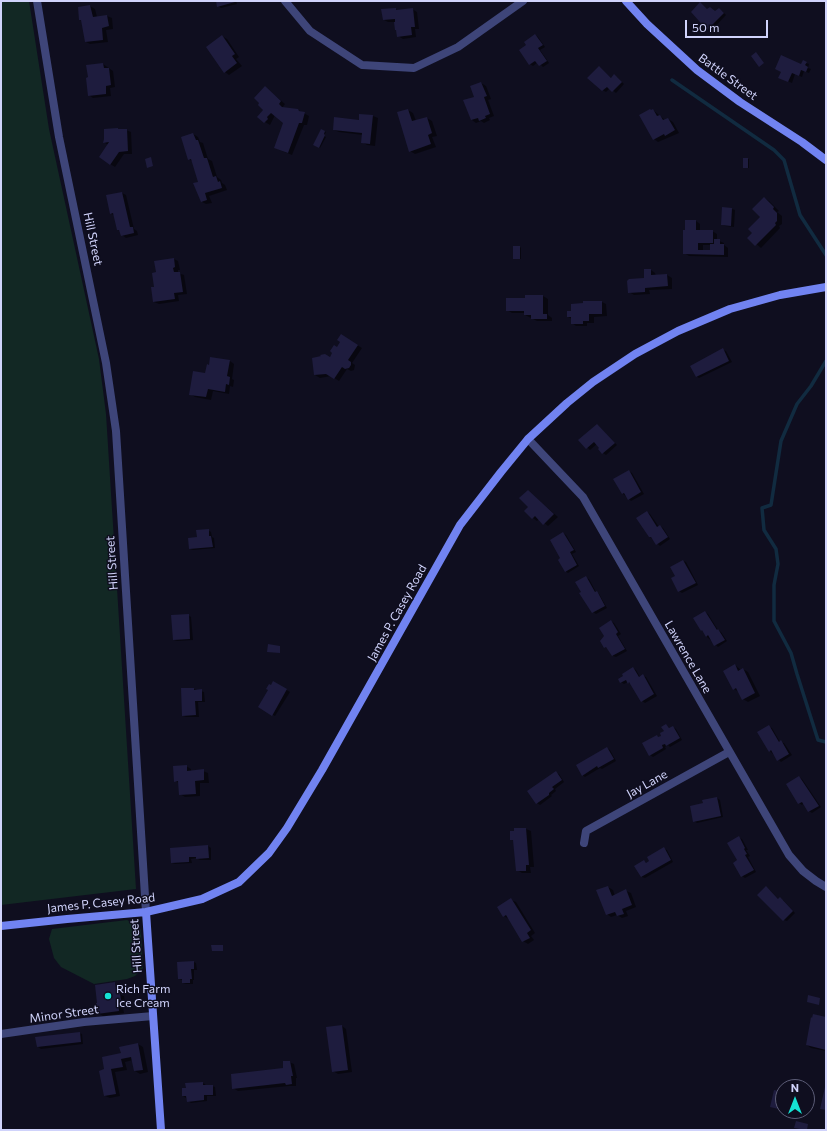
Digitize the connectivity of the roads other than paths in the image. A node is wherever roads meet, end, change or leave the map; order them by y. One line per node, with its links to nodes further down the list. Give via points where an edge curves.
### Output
1 (37, 1): 11 (street, Hill Street, via 59,137 106,363 116,431)
2 (285, 1): 3 (street, via 310,31 362,66 414,68 458,47)
3 (524, 1)
4 (626, 1): 5 (main road, Battle Street, via 646,24 697,70)
5 (826, 160)
6 (826, 287): 7 (main road, James P. Casey Road, via 780,295 730,309 678,331 635,354 593,382)
7 (528, 439): 8 (street, Lawrence Lane, via 583,497); 11 (main road, James P. Casey Road, via 460,525 322,770 269,854 239,882 202,900)
8 (729, 752): 9 (street, Jay Lane, via 586,831); 10 (street, Lawrence Lane, via 789,855 803,871)
9 (584, 843)
10 (826, 887)
11 (146, 912): 12 (main road, James P. Casey Road); 13 (main road, Hill Street)
12 (1, 926)
13 (153, 1016): 14 (street, Minor Street, via 84,1022); 15 (main road, Hill Street)
14 (1, 1034)
15 (161, 1130)

